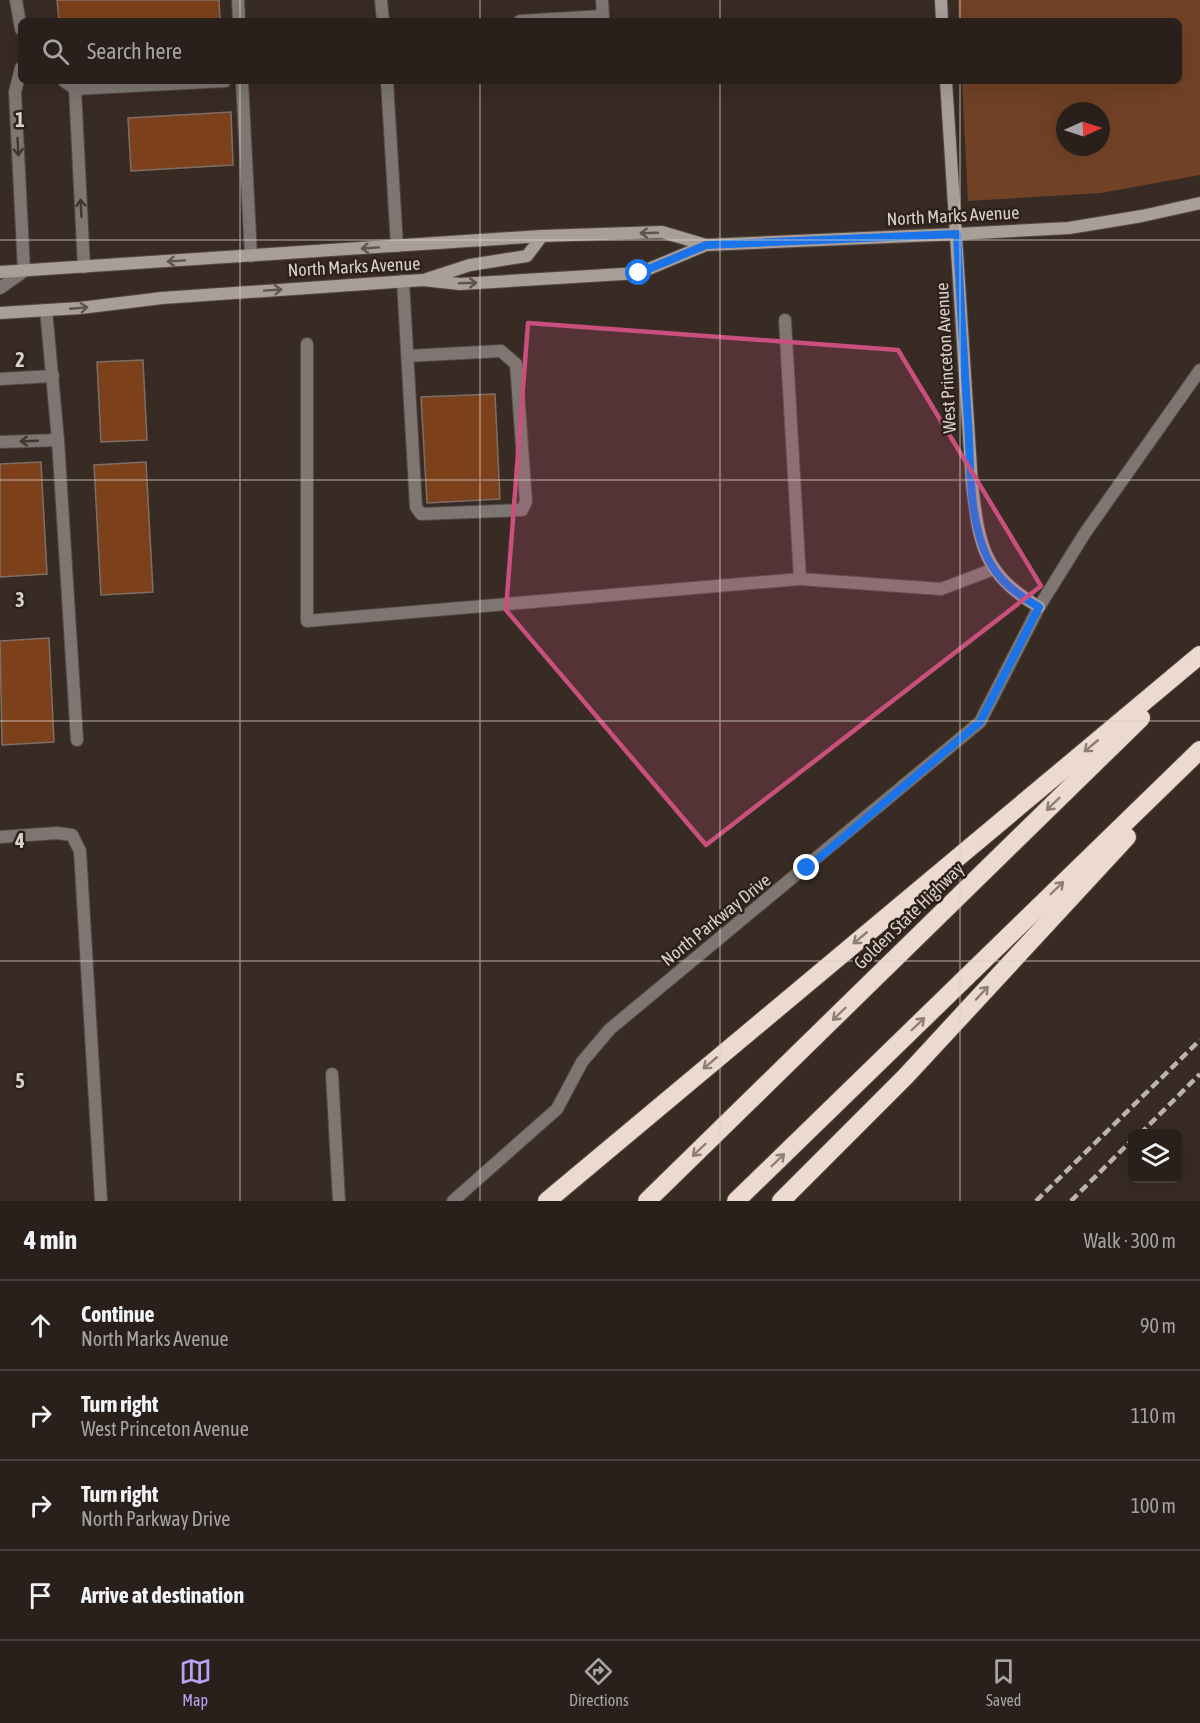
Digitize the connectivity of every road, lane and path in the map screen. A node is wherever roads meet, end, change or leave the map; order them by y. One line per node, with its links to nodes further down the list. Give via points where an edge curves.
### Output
1 (16, 0): 6 (street)
2 (238, 0): 7 (street)
3 (381, 0): 8 (street)
4 (602, 0): 9 (street, via 603,16)
5 (941, 0): 10 (main road)
6 (19, 18)
7 (239, 18)
8 (383, 18)
9 (570, 18)
10 (942, 18)
11 (18, 80): 25 (street, one-way to 25, via 15,92)
12 (68, 84): 17 (street)
13 (169, 84): 17 (street)
14 (242, 84): 23 (street)
15 (387, 84): 22 (street)
16 (946, 84): 19 (main road, West Princeton Avenue)
17 (75, 89): 24 (street, one-way to 17)
18 (1200, 203): 19 (main road, North Marks Avenue, via 1069,228)
19 (957, 234): 21 (main road, North Marks Avenue); 40 (main road, West Princeton Avenue, via 972,484 978,532)
20 (543, 236): 21 (main road, North Marks Avenue, one-way to 20, via 662,232); 22 (main road, North Marks Avenue); 27 (main road, via 527,256 470,265)
21 (706, 245): 27 (main road, North Marks Avenue, one-way to 21, via 460,284 639,273)
22 (397, 246): 23 (main road, North Marks Avenue, one-way to 23)
23 (251, 256): 24 (main road, North Marks Avenue, one-way to 24)
24 (84, 267): 25 (main road, North Marks Avenue)
25 (24, 271): 26 (main road, North Marks Avenue); 29 (street)
26 (0, 272)
27 (423, 280): 28 (main road, North Marks Avenue)
28 (403, 281): 30 (main road, North Marks Avenue, one-way to 28, via 162,297); 34 (street)
29 (0, 288)
30 (46, 310): 31 (main road, North Marks Avenue); 36 (street)
31 (0, 313)
32 (784, 320): 41 (street)
33 (307, 344): 41 (street, via 307,621)
34 (407, 356): 34 (street, via 501,351 516,364 526,502 522,510 421,514 416,507)
35 (1200, 370): 42 (street, North Parkway Drive, via 1085,533)
36 (53, 376): 37 (street); 38 (street)
37 (0, 379)
38 (58, 440): 39 (street, one-way to 39); 45 (street)
39 (0, 442)
40 (994, 569): 41 (street, via 940,589); 42 (main road, West Princeton Avenue, via 1016,594)
41 (800, 579)
42 (1039, 607): 53 (street, North Parkway Drive, via 980,722 610,1029 582,1062 556,1109)
43 (1200, 655): 54 (highway, one-way to 54)
44 (1200, 660): 55 (highway, Golden State Highway, one-way to 55)
45 (77, 740)
46 (1200, 750): 56 (highway, one-way to 46)
47 (1200, 758): 50 (highway, one-way to 47)
48 (0, 837): 51 (street, via 57,832 72,835 80,851)
49 (332, 1074): 52 (street)
50 (906, 1076): 57 (highway); 58 (highway)
51 (101, 1201)
52 (339, 1201)
53 (453, 1201)
54 (547, 1201)
55 (647, 1201)
56 (736, 1201)
57 (781, 1201)
58 (792, 1201)

